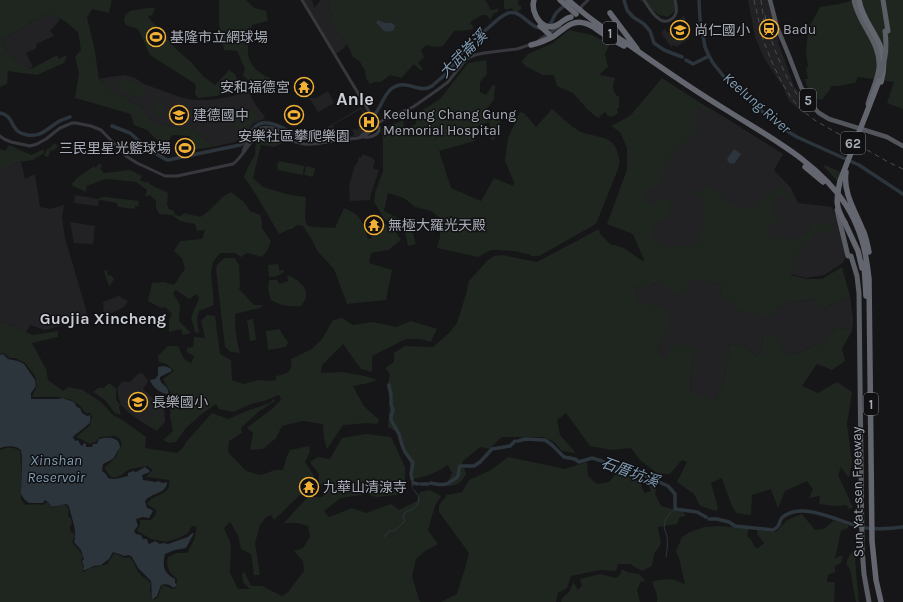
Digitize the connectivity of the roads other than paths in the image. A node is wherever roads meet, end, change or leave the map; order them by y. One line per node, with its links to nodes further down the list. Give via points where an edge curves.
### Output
1 (302, 0): 22 (street)
2 (530, 0): 14 (highway, via 532,13)
3 (534, 0): 14 (highway, via 534,12)
4 (561, 0): 12 (highway, Sun Yat-sen Freeway / 1, bridge)
5 (568, 0): 12 (highway, Sun Yat-sen Freeway / 1, bridge)
6 (588, 0): 12 (street)
7 (644, 0): 8 (street, via 659,20 667,22 676,13)
8 (675, 0)
9 (771, 0): 25 (main road, 5, via 778,26 807,96 816,107 830,117 888,135)
10 (856, 0): 20 (highway, via 882,51 883,70); 21 (highway, bridge, via 859,17 877,52 879,65)
11 (883, 0): 15 (highway, 62); 15 (highway, 62)
12 (576, 13): 14 (highway, via 558,24); 16 (street); 18 (highway, Sun Yat-sen Freeway / 1); 19 (highway, Sun Yat-sen Freeway / 1)
13 (610, 13): 19 (highway)
14 (540, 24): 16 (highway)
15 (886, 31): 21 (highway, 62, bridge, via 885,60); 26 (highway, 62, bridge, via 889,51 886,67 840,190 840,212)
16 (547, 32): 17 (street)
17 (531, 45): 18 (highway, via 547,39 569,24 584,22); 22 (street, via 468,58 448,82 436,91 413,107)
18 (624, 46): 27 (highway, Sun Yat-sen Freeway / 1, via 793,158 828,187 849,217 859,240)
19 (641, 54): 27 (highway, Sun Yat-sen Freeway / 1, via 794,154 831,185 845,203 864,244 869,279)
20 (880, 81): 27 (highway, bridge, via 846,172 848,197 863,229 870,257 871,290); 27 (highway, bridge, via 840,181 838,195 838,210 858,251)
21 (865, 113): 26 (highway, 62, bridge, via 836,194 838,216)
22 (376, 125): 24 (street); 24 (street, via 379,130 377,133)
23 (0, 136): 24 (street, via 11,142 30,146 72,123 91,126 104,132 135,162 171,177 233,164 259,133 267,130 309,145)
24 (362, 137)
25 (903, 145)
26 (850, 256): 29 (highway, 62, via 857,287 861,548)
27 (868, 298): 28 (highway, Sun Yat-sen Freeway / 1)
28 (871, 541): 30 (highway, Sun Yat-sen Freeway / 1); 31 (highway, Sun Yat-sen Freeway / 1)
29 (867, 602)
30 (877, 602)
31 (881, 602)

